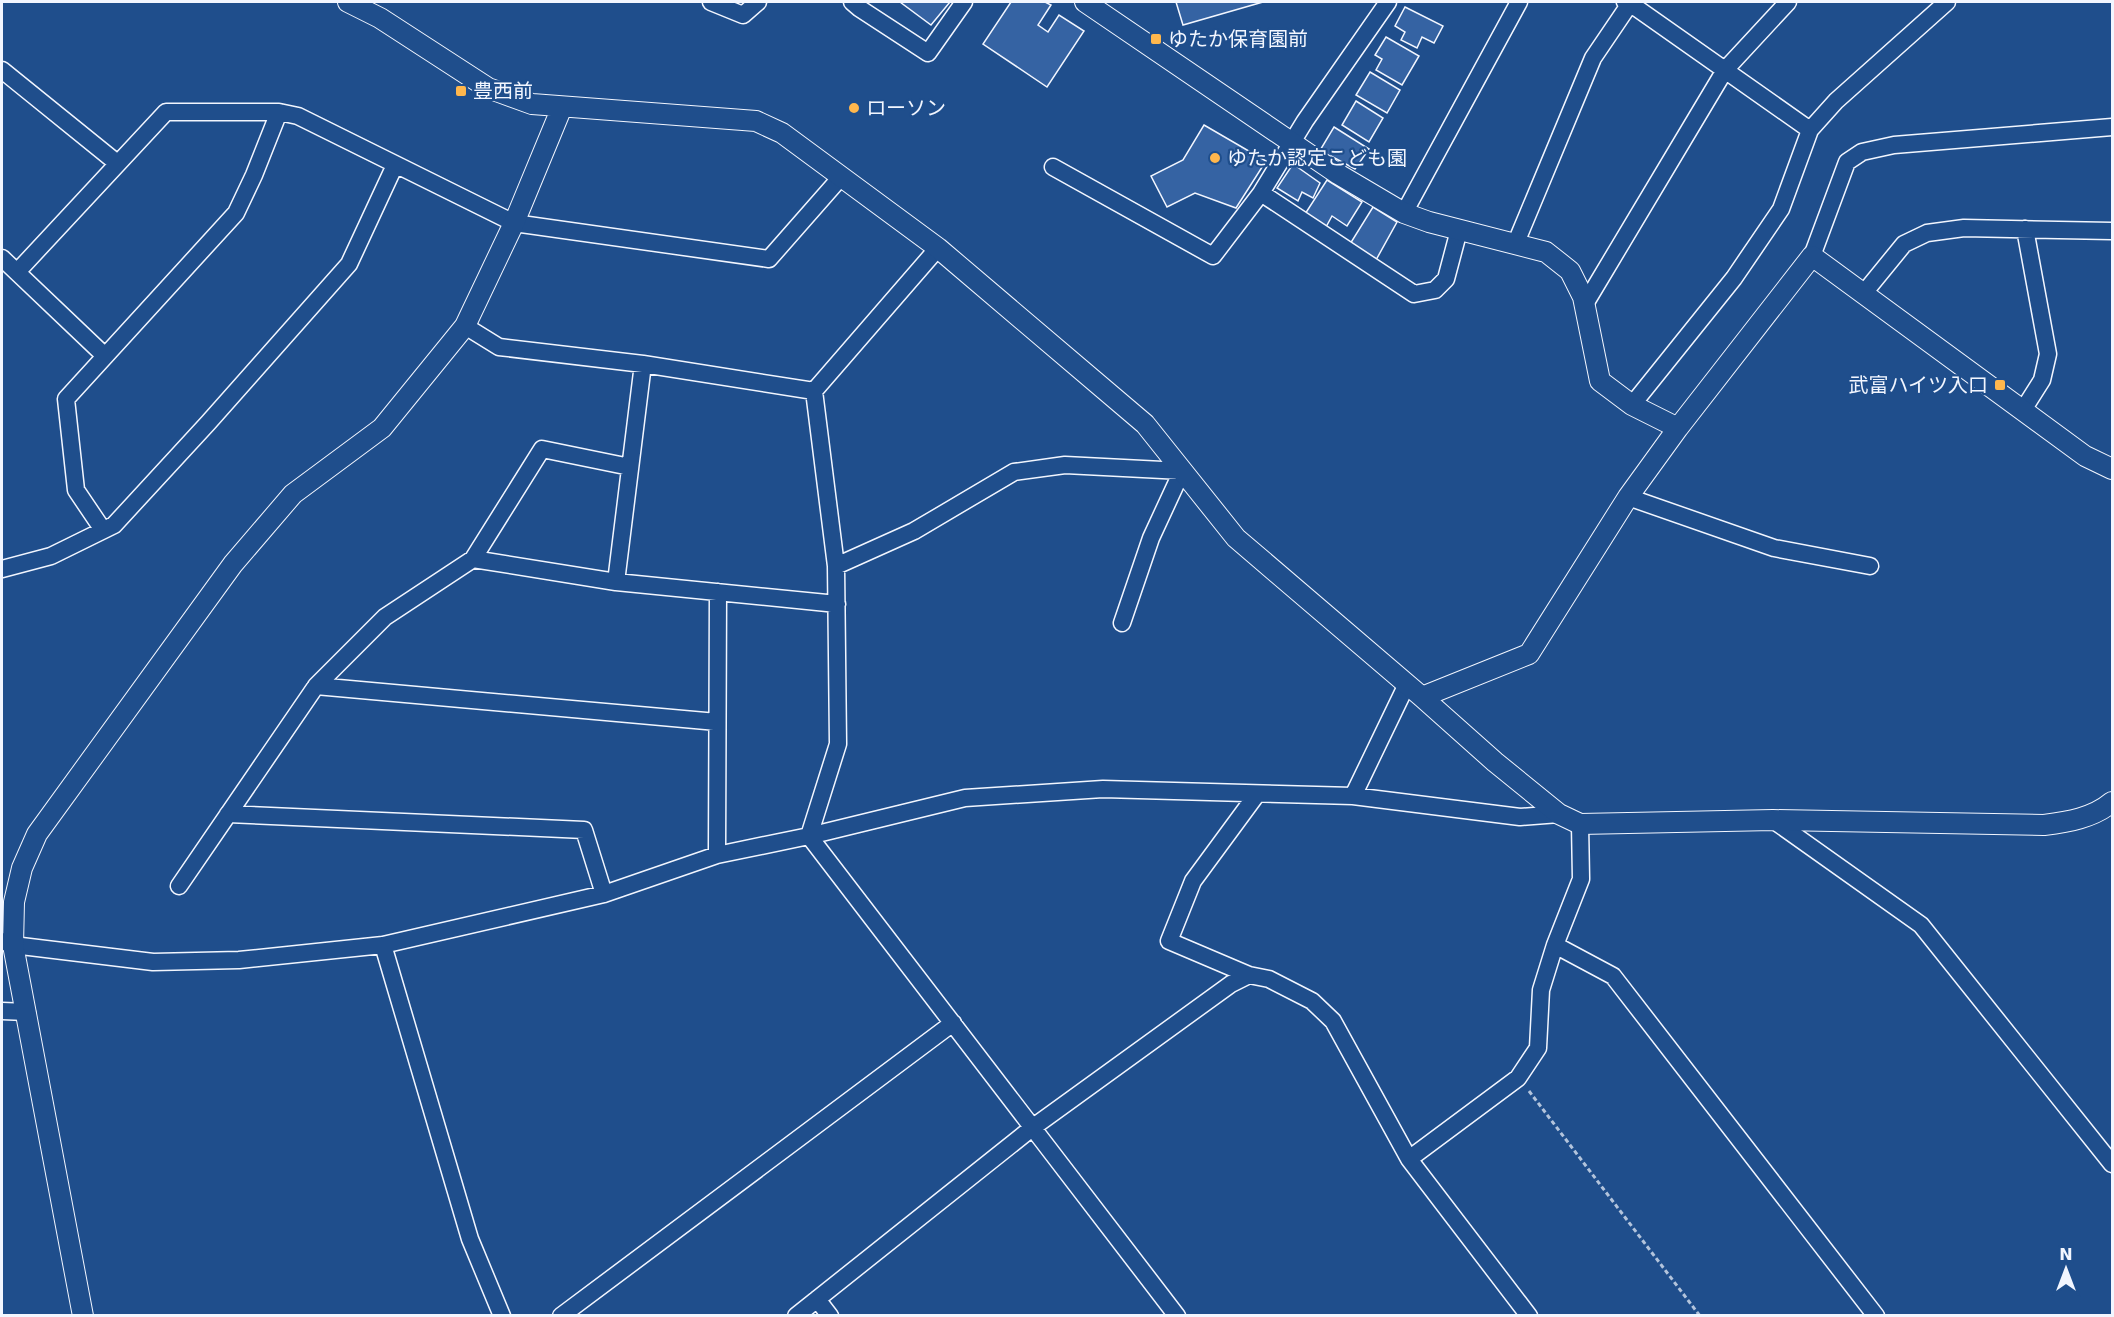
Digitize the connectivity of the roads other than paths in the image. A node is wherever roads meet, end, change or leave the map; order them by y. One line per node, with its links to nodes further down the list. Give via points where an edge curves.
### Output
1 (348, 2): 14 (street, via 380,18 488,88 532,104)
2 (711, 2): 3 (street, via 743,15)
3 (758, 2)
4 (852, 2): 5 (street, via 928,52)
5 (964, 2)
6 (1085, 2): 18 (street)
7 (1388, 2): 18 (street)
8 (1519, 2): 24 (street)
9 (1628, 2): 13 (street); 29 (street, via 1593,58)
10 (1788, 2): 13 (street)
11 (1947, 2): 17 (street, via 1836,101)
12 (2, 70): 19 (street)
13 (1725, 70): 17 (street); 35 (street)
14 (562, 107): 22 (street, via 756,121 782,133); 25 (street)
15 (279, 112): 19 (street, via 166,112); 20 (street, via 298,116); 37 (street, via 236,213)
16 (2112, 127): 31 (street, via 1894,145 1862,152 1847,162)
17 (1810, 130): 40 (street, via 1781,209 1734,279)
18 (1293, 142): 23 (street); 24 (street)
19 (117, 163): 33 (street)
20 (395, 165): 25 (street); 47 (street, via 349,264 114,525)
21 (1053, 167): 23 (street, via 1213,256)
22 (841, 177): 25 (street, via 769,259); 30 (street)
23 (1261, 194): 27 (street, via 1414,294 1435,290 1446,279)
24 (1404, 213): 27 (street)
25 (514, 224): 36 (street)
26 (2025, 229): 28 (street); 34 (street, via 1964,228 1928,233 1904,244); 41 (street, via 2048,354 2042,380)
27 (1459, 230): 29 (street)
28 (2112, 231)
29 (1515, 245): 35 (street, via 1546,252 1570,271)
30 (938, 248): 39 (street); 45 (street, via 1145,424)
31 (1812, 256): 34 (street); 42 (street)
32 (2, 258): 33 (street)
33 (17, 272): 37 (street)
34 (1864, 293): 41 (street)
35 (1585, 304): 40 (street, via 1600,381)
36 (465, 326): 38 (street, via 499,347); 70 (street, via 382,428 293,494 233,564 38,834 22,868)
37 (105, 356): 47 (street, via 66,399 76,490)
38 (643, 364): 39 (street); 43 (street)
39 (814, 391): 49 (street)
40 (1632, 405): 42 (street)
41 (2023, 410): 44 (street, via 2085,456)
42 (1678, 428): 46 (street)
43 (630, 467): 48 (street, via 542,449); 52 (street)
44 (2112, 469)
45 (1182, 471): 49 (street, via 1065,465 1014,472 914,531); 55 (street, via 1151,538); 57 (street, via 1236,538)
46 (1628, 497): 50 (street, via 1774,548); 57 (street, via 1529,654)
47 (102, 530): 51 (street, via 51,556)
48 (473, 559): 52 (street); 56 (street, via 385,617)
49 (836, 566): 54 (street)
50 (1870, 566)
51 (2, 569)
52 (616, 582): 53 (street)
53 (718, 591): 54 (street); 58 (street)
54 (837, 604): 66 (street, via 838,744)
55 (1122, 623)
56 (316, 686): 58 (street); 62 (street)
57 (1414, 690): 60 (street); 63 (street)
58 (717, 722): 67 (street)
59 (1257, 794): 60 (street); 66 (street, via 1103,789 964,798); 73 (street, via 1193,881 1169,941)
60 (1353, 796): 63 (street, via 1520,818)
61 (2112, 802): 64 (street, via 2075,821 2044,825)
62 (228, 814): 68 (street); 69 (street, via 584,830)
63 (1560, 814): 65 (street)
64 (1773, 820): 65 (street); 79 (street, via 1921,925)
65 (1580, 824): 72 (street, via 1581,879)
66 (809, 836): 67 (street); 76 (street)
67 (717, 855): 69 (street)
68 (179, 886)
69 (604, 894): 71 (street)
70 (7, 943): 71 (street, via 153,963 239,960); 75 (street)
71 (383, 945): 82 (street, via 470,1239)
72 (1555, 945): 78 (street, via 1541,990 1538,1048 1518,1078); 88 (street, via 1613,976)
73 (1249, 975): 77 (street, via 1231,984); 78 (street, via 1269,979 1312,1001 1333,1021)
74 (2, 1011): 75 (street)
75 (27, 1012): 81 (street)
76 (953, 1023): 77 (street); 83 (street)
77 (1032, 1128): 80 (street); 86 (street)
78 (1409, 1159): 87 (street)
79 (2112, 1164)
80 (817, 1299): 84 (street); 85 (street)
81 (83, 1316)
82 (502, 1316)
83 (561, 1316)
84 (796, 1316)
85 (830, 1316)
86 (1177, 1316)
87 (1529, 1316)
88 (1876, 1316)

